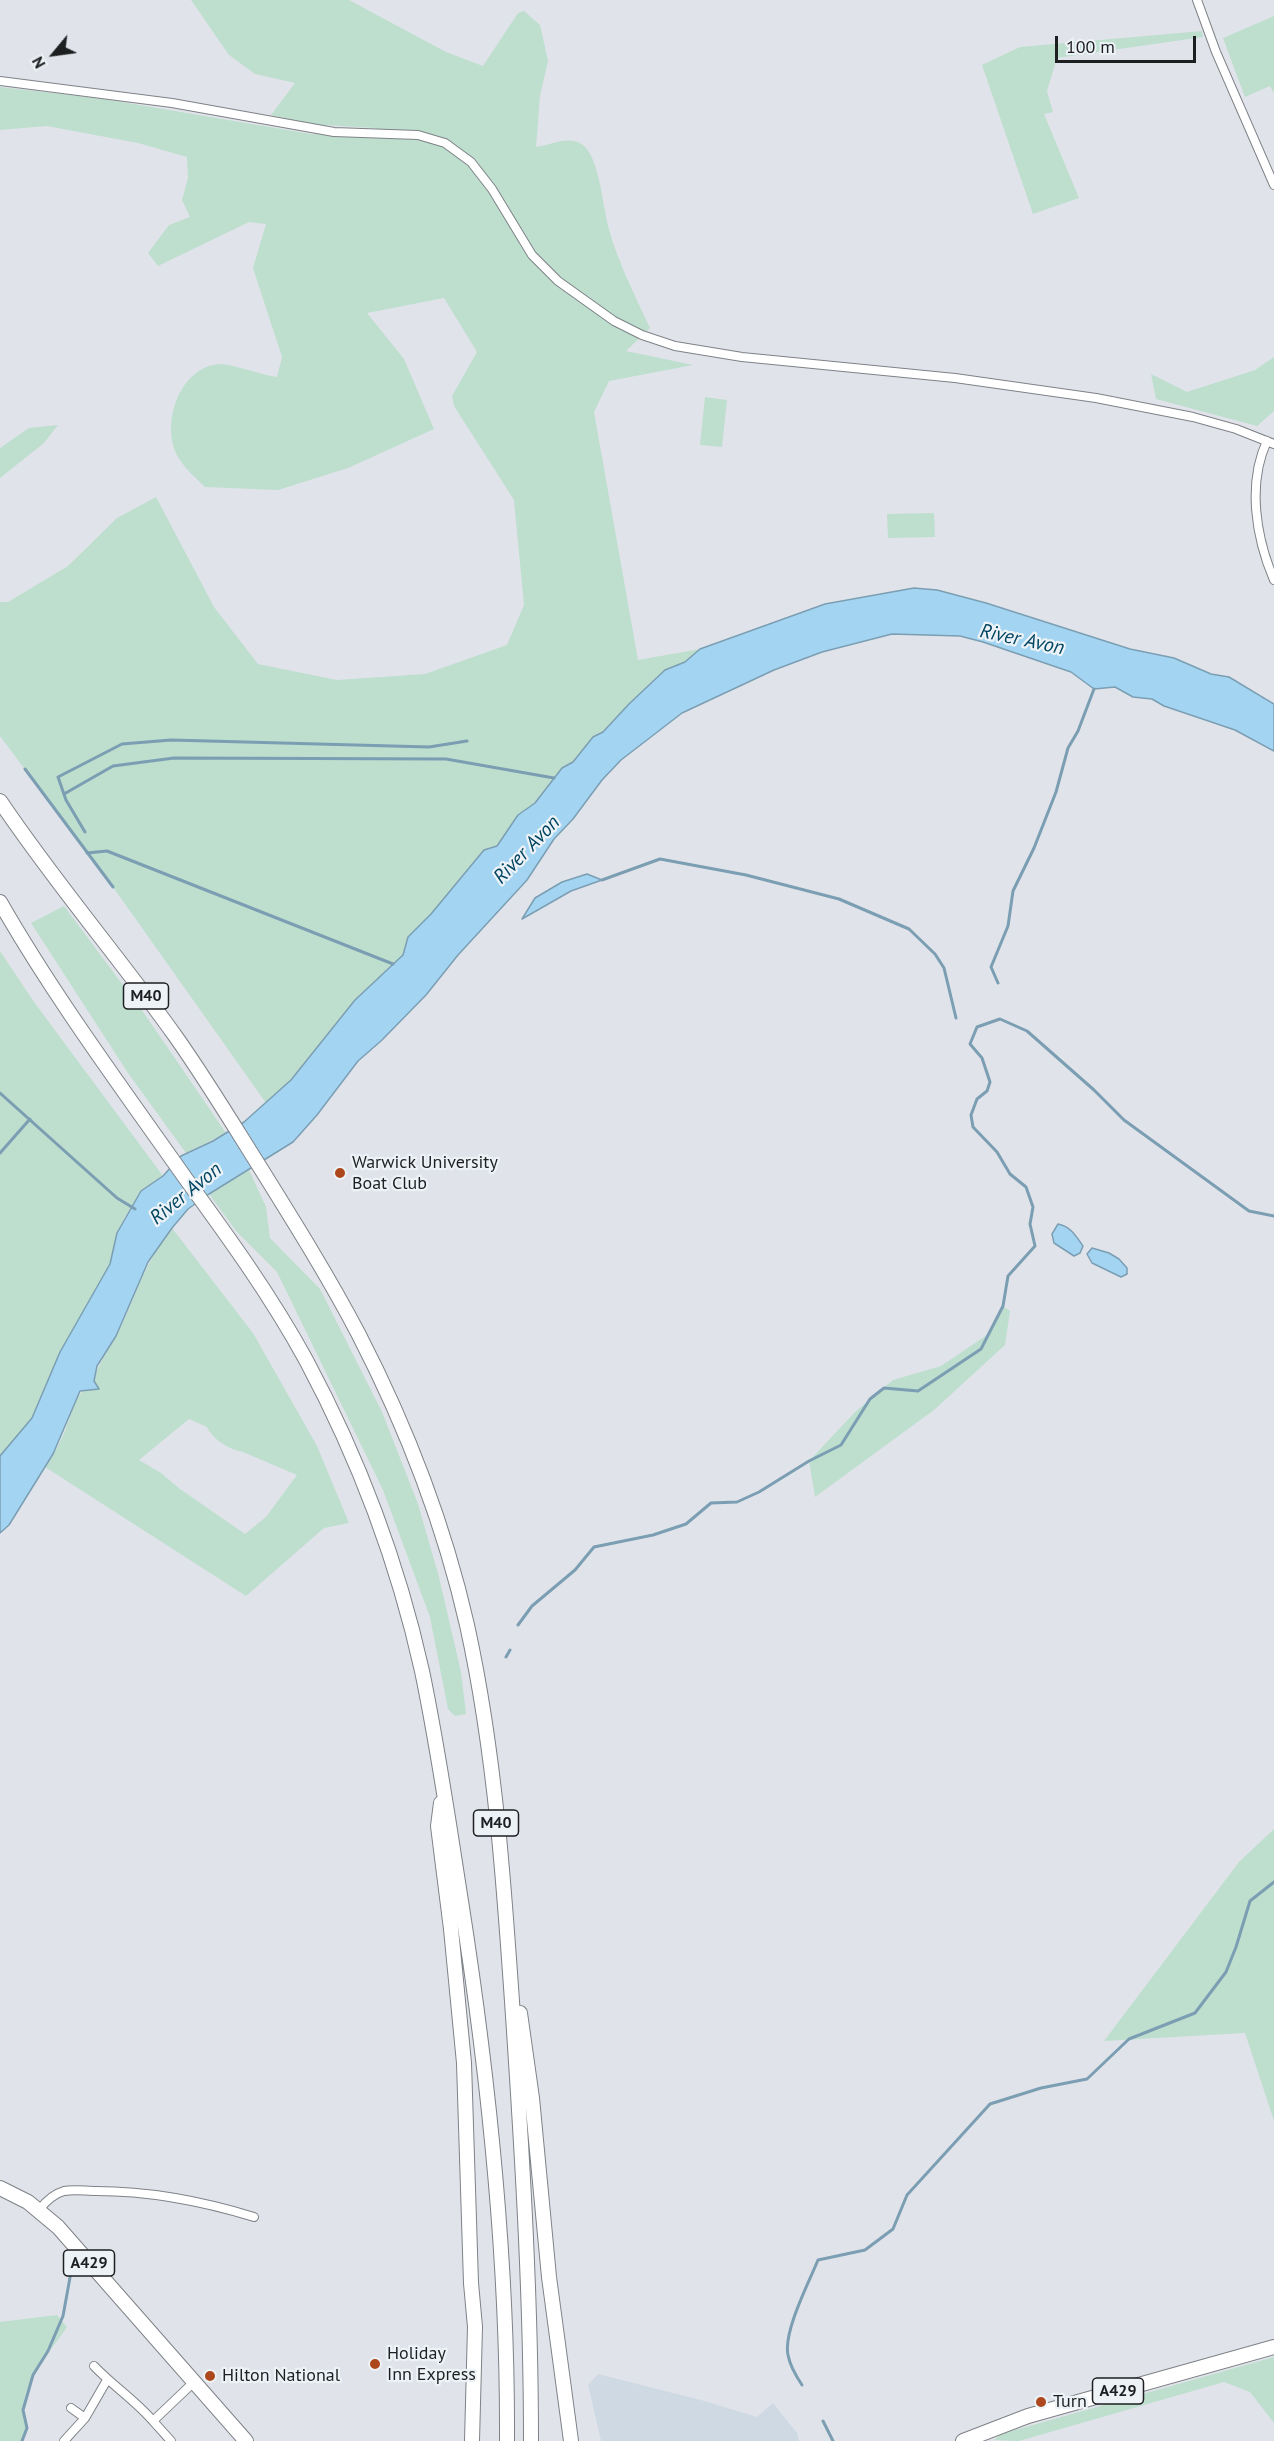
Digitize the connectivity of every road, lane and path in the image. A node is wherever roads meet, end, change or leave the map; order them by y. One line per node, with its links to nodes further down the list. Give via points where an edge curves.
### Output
1 (1197, 0): 3 (street)
2 (0, 81): 4 (street, via 172,103 334,132 392,132 445,143 471,162 532,255 558,281 621,325 675,346 1096,398 1193,417)
3 (1274, 185)
4 (1271, 443): 5 (street, via 1257,472 1256,490 1261,535)
5 (1274, 580)
6 (3, 806): 9 (highway, M40, via 210,1088 306,1241 358,1333 394,1410 434,1512 474,1659 484,1718)
7 (0, 902): 8 (highway, M40, via 28,950 252,1270 326,1398 365,1487 394,1570 421,1670)
8 (443, 1787): 23 (highway, M40, via 438,1826 458,1991 469,2170 475,2327); 24 (highway, M40, via 474,1985 488,2109 501,2250)
9 (510, 1970): 25 (highway, M40, via 527,2244); 26 (highway, M40, via 524,2035)
10 (0, 2188): 11 (highway, A429)
11 (39, 2210): 12 (street, via 51,2197 66,2190 120,2191 212,2204); 16 (highway, A429)
12 (254, 2217)
13 (1274, 2347): 27 (highway, A429, via 1037,2414)
14 (94, 2366): 15 (street)
15 (107, 2380): 18 (street); 19 (street)
16 (195, 2381): 19 (street); 22 (highway, A429)
17 (71, 2408): 18 (street)
18 (85, 2418): 20 (street)
19 (153, 2421): 21 (street)
20 (64, 2441)
21 (171, 2441)
22 (246, 2441)
23 (472, 2441)
24 (507, 2441)
25 (531, 2441)
26 (571, 2441)
27 (963, 2441)

